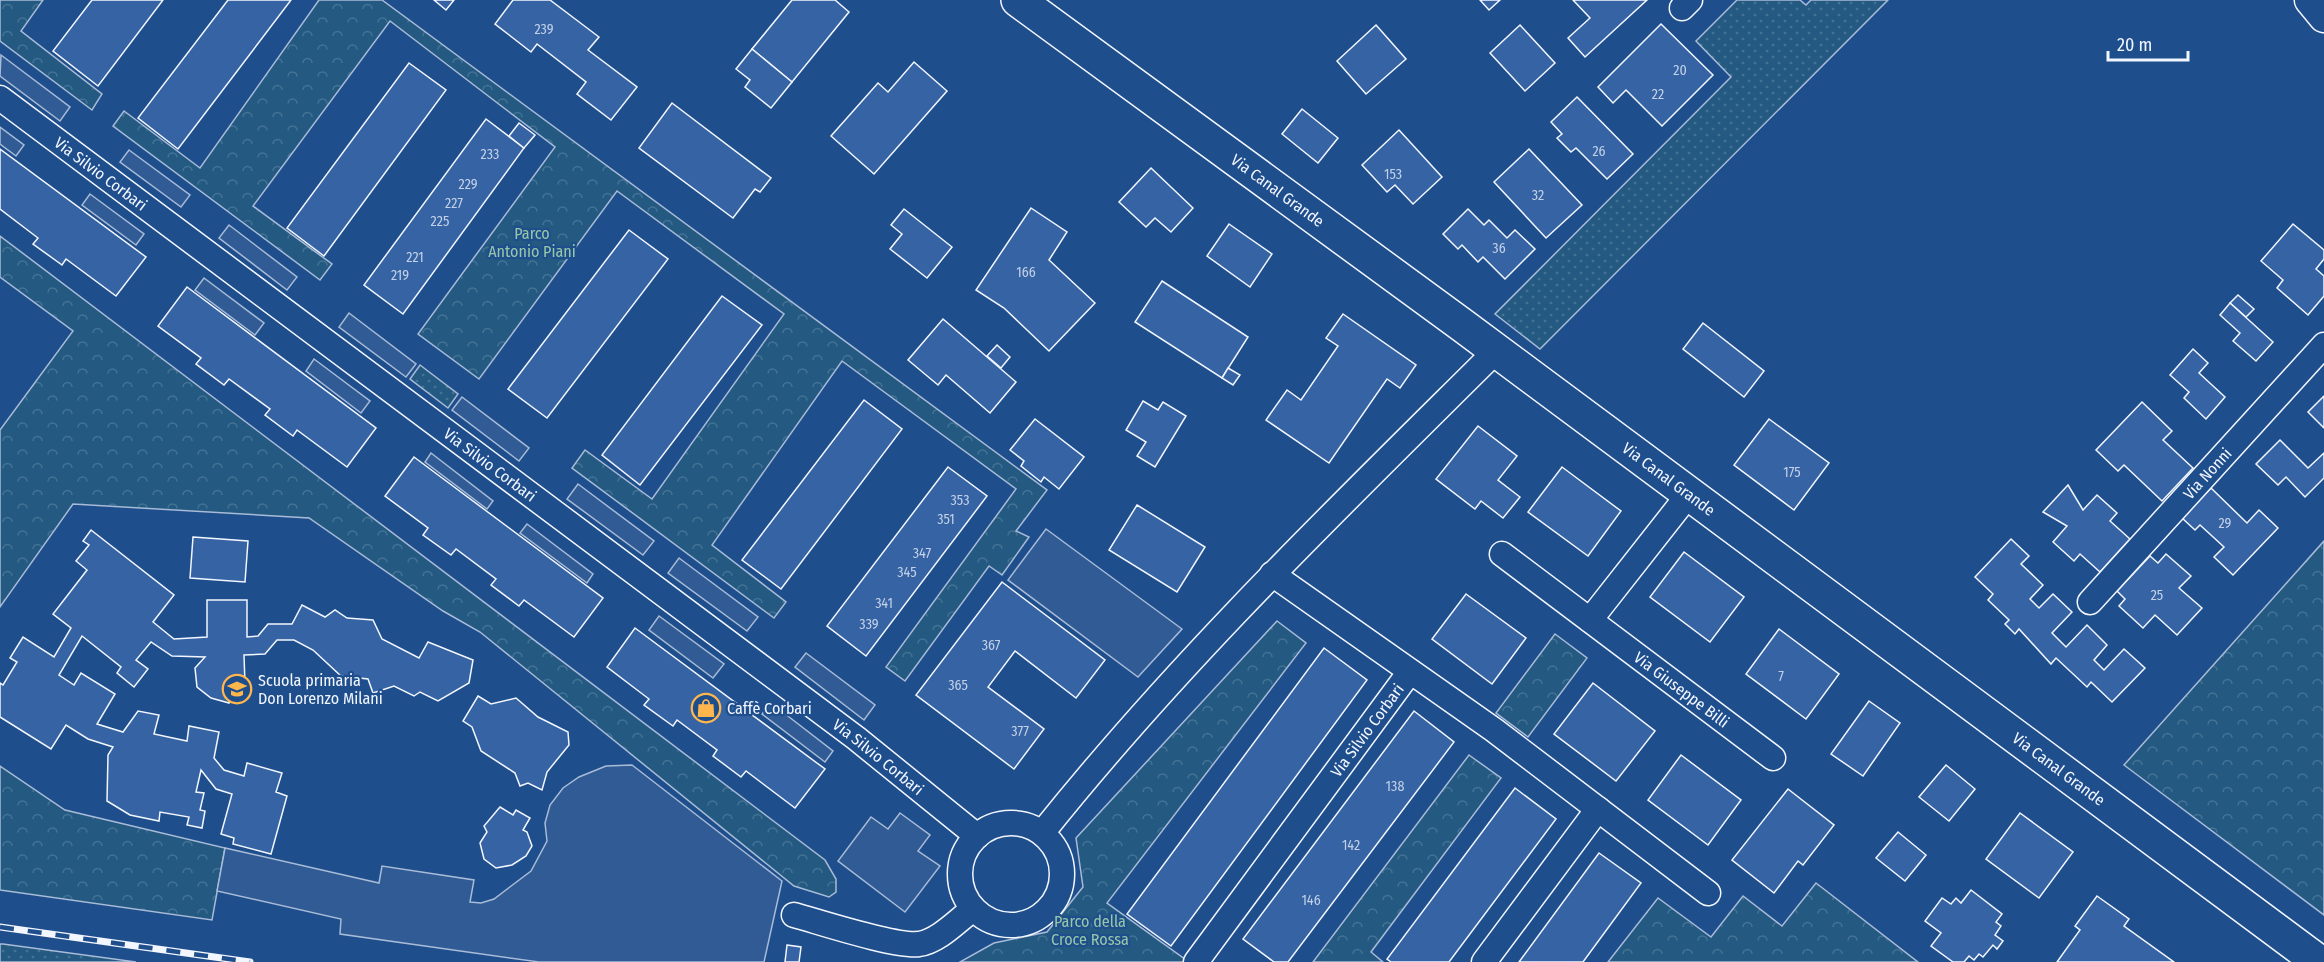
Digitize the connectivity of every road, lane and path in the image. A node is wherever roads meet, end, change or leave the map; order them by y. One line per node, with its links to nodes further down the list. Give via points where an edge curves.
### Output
1 (1018, 0): 6 (main road, Via Canal Grande)
2 (2310, 0): 3 (street)
3 (2324, 17)
4 (0, 98): 16 (street, Via Silvio Corbari, via 856,738)
5 (2324, 345): 10 (street, Via Nonni)
6 (1496, 351): 7 (main road, Via Canal Grande); 9 (street)
7 (1689, 494): 11 (street); 22 (main road, Via Canal Grande)
8 (1502, 554): 11 (street, Via Giuseppe Billi)
9 (1272, 574): 12 (street, Via Silvio Corbari); 15 (street, via 1182,670)
10 (2090, 602)
11 (1590, 620): 13 (street, Via Giuseppe Billi)
12 (1409, 673): 14 (street, Via Silvio Corbari, via 1494,730); 20 (street, Via Silvio Corbari)
13 (1773, 758)
14 (1598, 809): 17 (street, Via Silvio Corbari); 21 (street)
15 (1041, 833): 16 (street, via 1016,823 988,828); 18 (street, via 1056,850 1062,872 1054,901 1045,913 1016,925 986,919)
16 (977, 836): 18 (street, via 961,863 960,879)
17 (1708, 893)
18 (973, 909): 19 (street, via 936,938 919,944)
19 (794, 915)
20 (1196, 962)
21 (1484, 962)
22 (2319, 962)

